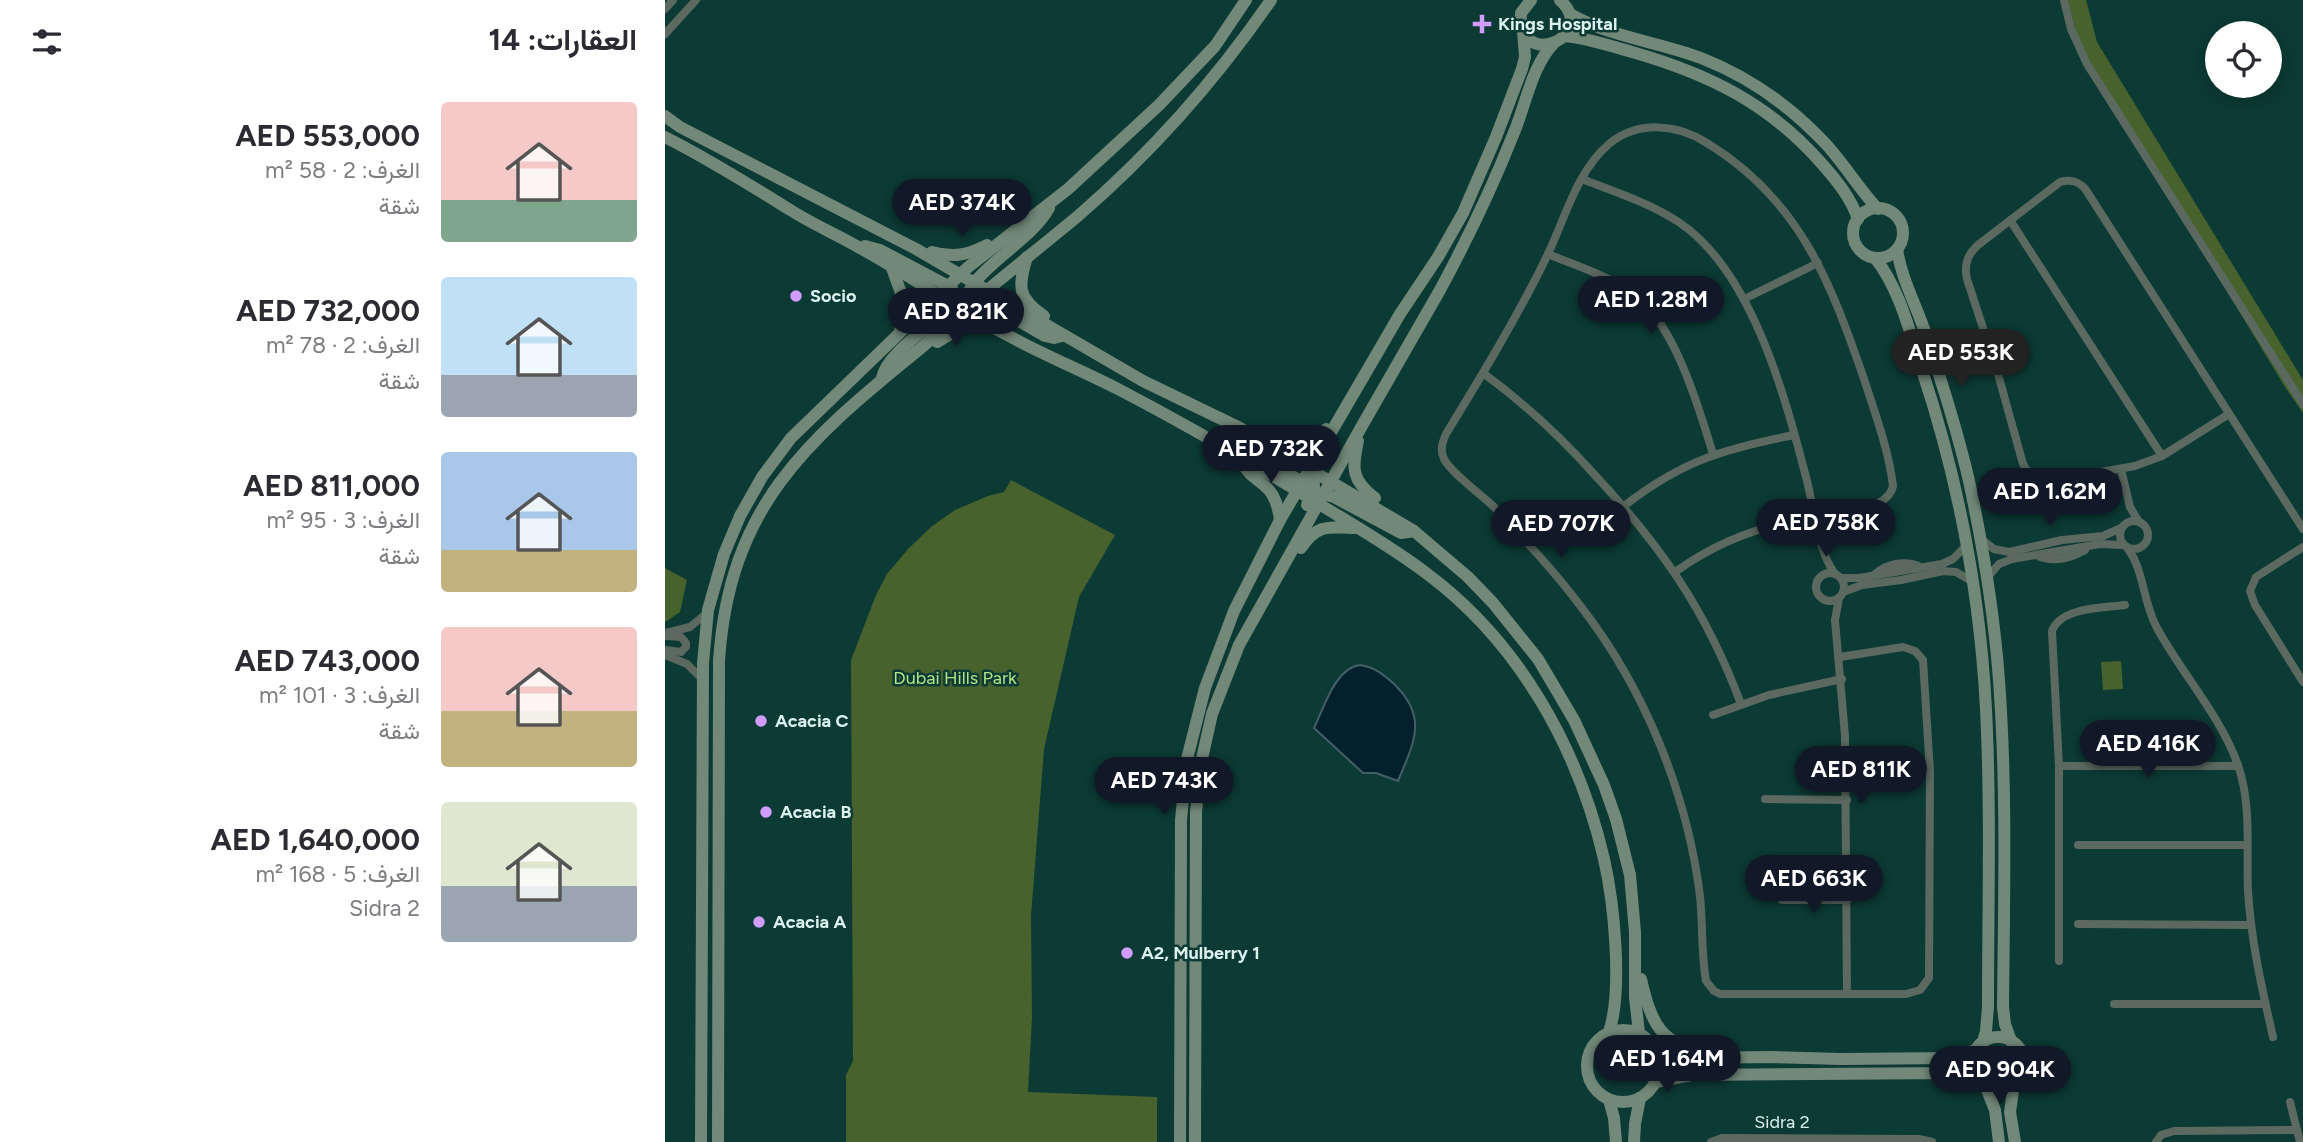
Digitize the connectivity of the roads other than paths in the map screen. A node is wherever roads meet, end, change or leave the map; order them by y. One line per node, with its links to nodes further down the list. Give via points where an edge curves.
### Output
1 (673, 0): 8 (street)
2 (696, 0): 11 (street)
3 (1246, 0): 16 (street, via 1188,77)
4 (1271, 0): 25 (street, via 1151,149)
5 (1531, 0): 10 (street, via 1521,13)
6 (2064, 0): 40 (street, via 2087,64)
7 (1561, 1): 9 (street)
8 (665, 9)
9 (1570, 14): 12 (street); 17 (street, via 1594,26 1701,58 1762,90 1825,143)
10 (1523, 31): 12 (street, via 1540,44); 39 (street, via 1522,69 1463,213)
11 (665, 34)
12 (1559, 40): 18 (street, via 1588,40 1675,65 1750,101 1818,159 1847,195); 42 (street, via 1539,64 1467,240)
13 (665, 118): 22 (street)
14 (665, 136): 21 (street, via 735,174 793,213)
15 (1582, 179): 24 (street); 27 (street, via 1600,152 1625,134 1656,127 1687,132 1726,154 1770,192 1805,237); 32 (street, via 1682,225 1724,266)
16 (1052, 202): 20 (street); 30 (street, via 1038,225)
17 (1878, 209): 18 (street); 23 (street, via 1892,213 1901,224)
18 (1858, 219): 26 (street, via 1855,243)
19 (2010, 220): 41 (street, via 2060,182 2071,180 2082,186); 48 (street); 49 (street, via 1973,249 1965,271 2024,470 2043,481)
20 (1007, 235): 22 (street, via 963,256); 29 (street)
21 (858, 246): 28 (street); 30 (street, via 874,247)
22 (916, 249): 29 (street)
23 (1897, 249): 26 (street); 62 (street, via 1955,427)
24 (1548, 254): 37 (street); 46 (street, via 1629,290 1658,318 1678,357)
25 (1027, 257): 30 (street); 35 (street, via 1020,283 1024,298)
26 (1875, 258): 63 (street, via 1892,285 1926,382)
27 (1818, 263): 32 (street); 54 (street, via 1864,378 1893,486 1882,503)
28 (892, 268): 31 (street); 34 (street, via 905,304)
29 (960, 275): 30 (street)
30 (965, 294): 31 (street); 33 (street); 35 (street, via 1045,337); 36 (street); 38 (street, via 889,362)
31 (937, 295): 34 (street)
32 (1744, 299): 43 (street)
33 (994, 328): 36 (street, via 962,327); 44 (street)
34 (900, 331): 79 (street, via 792,438 762,477 723,554)
35 (1063, 336): 45 (street)
36 (918, 350): 38 (street)
37 (1483, 373): 52 (street, via 1552,429); 101 (street, via 1443,441 1442,456 1570,593 1607,643 1637,696 1685,819 1700,896 1704,974 1709,986 1726,995)
38 (882, 378): 123 (street, via 806,449 767,499 741,555 723,617 719,661)
39 (1350, 400): 45 (street, via 1313,445 1299,450); 50 (street, via 1350,414)
40 (2303, 404)
41 (2229, 414): 48 (street); 60 (street)
42 (1363, 424): 50 (street); 53 (street, via 1354,473)
43 (1794, 435): 46 (street); 54 (street)
44 (1205, 437): 47 (street); 50 (street, via 1221,438)
45 (1273, 447): 50 (street)
46 (1713, 454): 52 (street, via 1667,476)
47 (1238, 456): 50 (street); 55 (street, via 1246,470 1275,495)
48 (2162, 456): 49 (street)
49 (2121, 469): 51 (street)
50 (1315, 487): 53 (street); 55 (street); 59 (street); 61 (street, via 1401,533); 68 (street); 78 (street, via 1263,583)
51 (2127, 500): 57 (street); 58 (street)
52 (1624, 506): 70 (street)
53 (1386, 513): 61 (street)
54 (1816, 517): 67 (street)
55 (1280, 520): 118 (street, via 1221,641 1185,769)
56 (1789, 521): 70 (street, via 1722,542)
57 (2139, 522): 58 (street); 66 (street, via 2148,532)
58 (2122, 527): 62 (street, via 2103,536 2009,552 1994,549); 64 (street, via 2119,535)
59 (1358, 528): 68 (street, via 1324,527 1314,532); 104 (street, via 1428,574 1476,618 1520,670 1560,734 1591,808 1608,877 1615,1000)
60 (2303, 529)
61 (1414, 531): 99 (street, via 1468,577 1516,630 1574,720 1604,785 1624,847)
62 (1980, 538): 73 (street)
63 (1967, 545): 72 (street, via 1947,562 1853,579); 74 (street)
64 (2126, 547): 66 (street); 69 (street); 73 (street, via 2107,543 2089,546 2067,558 2038,555 2005,561)
65 (2303, 547): 86 (street, via 2256,577 2250,591)
66 (2142, 548): 69 (street)
67 (1824, 554): 71 (street); 72 (street)
68 (1282, 568): 78 (street)
69 (2139, 569): 90 (street, via 2157,627)
70 (1675, 572): 87 (street, via 1712,634)
71 (1821, 576): 72 (street); 76 (street, via 1816,586)
72 (1838, 576): 75 (street, via 1844,584)
73 (1987, 578): 107 (street, via 2003,739 2003,1007)
74 (1973, 582): 75 (street, via 1956,572 1943,571 1862,585); 108 (street, via 1987,753 1988,1019)
75 (1841, 595): 76 (street); 80 (street)
76 (1824, 600): 80 (street)
77 (2125, 605): 89 (street, via 2071,614 2055,624)
78 (1258, 609): 119 (street, via 1220,691 1198,787)
79 (708, 610): 81 (street, via 690,627); 84 (street)
80 (1835, 620): 83 (street)
81 (665, 634): 82 (street, via 681,637 686,643 681,652)
82 (665, 653): 84 (street, via 687,664)
83 (1840, 657): 85 (street); 101 (street, via 1903,647 1920,655 1930,772 1929,978 1914,993)
84 (702, 679): 122 (street)
85 (1842, 679): 87 (street); 92 (street)
86 (2303, 682)
87 (1741, 704): 88 (street)
88 (1713, 715)
89 (2059, 766): 90 (street); 100 (street)
90 (2238, 766): 94 (street, via 2248,813)
91 (1765, 799): 92 (street)
92 (1847, 800): 96 (street)
93 (2078, 845): 94 (street)
94 (2248, 845): 98 (street)
95 (1781, 900): 96 (street)
96 (1847, 900): 101 (street)
97 (2078, 924): 98 (street)
98 (2251, 925): 103 (street)
99 (1635, 961): 105 (street); 110 (street, via 1647,1009 1661,1031 1681,1046)
100 (2059, 961)
101 (1846, 994)
102 (2114, 1004): 103 (street)
103 (2265, 1004): 106 (street)
104 (1609, 1032): 105 (street); 116 (street, via 1587,1058 1590,1083)
105 (1639, 1033): 109 (street)
106 (2273, 1037)
107 (2011, 1041): 108 (street, via 1997,1037); 113 (street, via 2021,1051 2024,1065)
108 (1979, 1046): 110 (street, via 1943,1058); 111 (street, via 1972,1063)
109 (1655, 1049): 110 (street, via 1682,1058); 112 (street, via 1660,1065)
110 (1737, 1058)
111 (1976, 1077): 112 (street, via 1955,1073 1691,1075); 114 (street)
112 (1656, 1082): 115 (street)
113 (2014, 1084): 114 (street); 131 (street, via 2010,1112)
114 (1986, 1087): 130 (street)
115 (1640, 1098): 116 (street); 127 (street)
116 (1609, 1100): 126 (street)
117 (2291, 1102): 120 (street)
118 (1180, 1113): 119 (street); 124 (street)
119 (1195, 1114): 125 (street)
120 (2297, 1130): 132 (street, via 2174,1131); 133 (street)
121 (1855, 1140): 128 (street, Sidra 2, via 1722,1138); 129 (street, Sidra 2)
122 (701, 1142)
123 (718, 1142)
124 (1180, 1142)
125 (1195, 1142)
126 (1615, 1142)
127 (1634, 1142)
128 (1711, 1142)
129 (1932, 1142)
130 (1999, 1142)
131 (2015, 1142)
132 (2156, 1142)
133 (2300, 1142)

